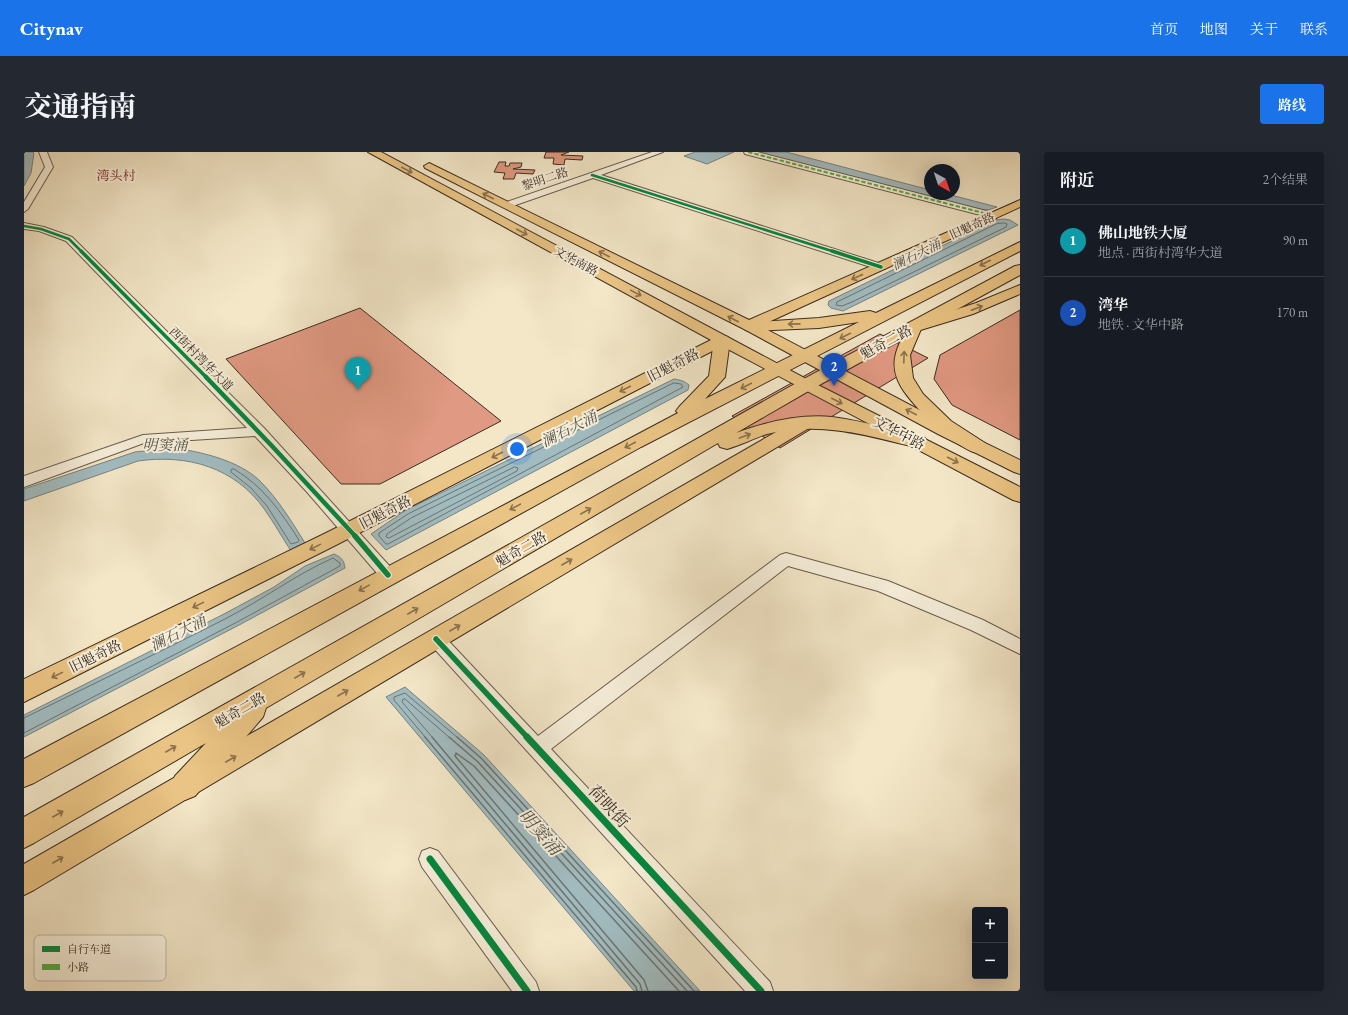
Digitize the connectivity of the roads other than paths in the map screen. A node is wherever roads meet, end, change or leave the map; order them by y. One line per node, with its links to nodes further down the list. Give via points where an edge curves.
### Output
1 (43, 152): 9 (street, via 50,167)
2 (373, 152): 18 (main road, 文华南路, one-way to 18)
3 (659, 152): 6 (street, 黎明二路)
4 (748, 152): 10 (street)
5 (420, 162): 8 (main road, 文华南路, one-way to 5)
6 (592, 175): 8 (street, 黎明二路); 13 (street)
7 (1020, 203): 10 (main road, 旧魁奇路)
8 (507, 205): 17 (main road, 文华南路, one-way to 8)
9 (24, 210)
10 (995, 216): 13 (main road, 旧魁奇路)
11 (24, 226): 28 (street, 西街村湾华大道, via 69,239)
12 (1020, 246): 16 (highway, 魁奇二路, one-way to 16)
13 (881, 267): 19 (main road, 旧魁奇路, one-way to 19)
14 (1020, 269): 24 (highway, 魁奇二路)
15 (1020, 288): 20 (main road, one-way to 15, via 1004,298)
16 (926, 294): 19 (highway, one-way to 19, via 863,317 819,323); 22 (highway, 魁奇二路, one-way to 22)
17 (708, 306): 18 (main road, via 708,315 702,318); 19 (main road, 文华南路, one-way to 17)
18 (682, 318): 21 (main road, 文华南路)
19 (749, 326): 22 (main road, 文华南路)
20 (914, 328): 30 (highway, one-way to 20, via 945,425 916,396 904,378 902,355)
21 (722, 340): 23 (main road, 文华南路); 26 (highway, via 717,377); 35 (main road, 旧魁奇路, one-way to 35)
22 (805, 356): 23 (highway, 魁奇二路); 24 (main road, 文华中路)
23 (778, 370): 25 (main road, 文华中路); 26 (highway, 魁奇二路, one-way to 26)
24 (833, 370): 25 (highway, 魁奇二路); 30 (main road, 文华中路, one-way to 24)
25 (806, 385): 29 (main road, 文华中路, one-way to 29); 32 (highway, 魁奇二路)
26 (671, 424): 36 (highway, 魁奇二路, one-way to 36)
27 (803, 424): 29 (highway, via 832,423); 32 (highway, one-way to 27, via 764,429); 37 (main road, one-way to 27)
28 (259, 431): 33 (street, via 143,439); 35 (street, 西街村湾华大道)
29 (918, 442): 34 (main road, 文华中路, one-way to 34)
30 (978, 447): 31 (main road, 文华中路)
31 (1020, 468)
32 (657, 471): 40 (highway, 魁奇二路, one-way to 32)
33 (24, 482)
34 (1020, 495)
35 (350, 529): 36 (street, 西街村湾华大道); 39 (main road, 旧魁奇路, one-way to 39)
36 (388, 575): 42 (highway, 魁奇二路, one-way to 42)
37 (436, 639): 41 (street, 荷映街); 43 (main road, one-way to 37)
38 (1020, 647): 41 (street, via 977,625 882,586 786,559)
39 (24, 691)
40 (266, 695): 43 (highway); 44 (highway, 魁奇二路, one-way to 40)
41 (537, 748): 48 (street, 荷映街)
42 (24, 774)
43 (185, 786): 46 (main road, one-way to 43)
44 (24, 834)
45 (430, 859): 47 (street)
46 (24, 880)
47 (527, 991)
48 (761, 991)

